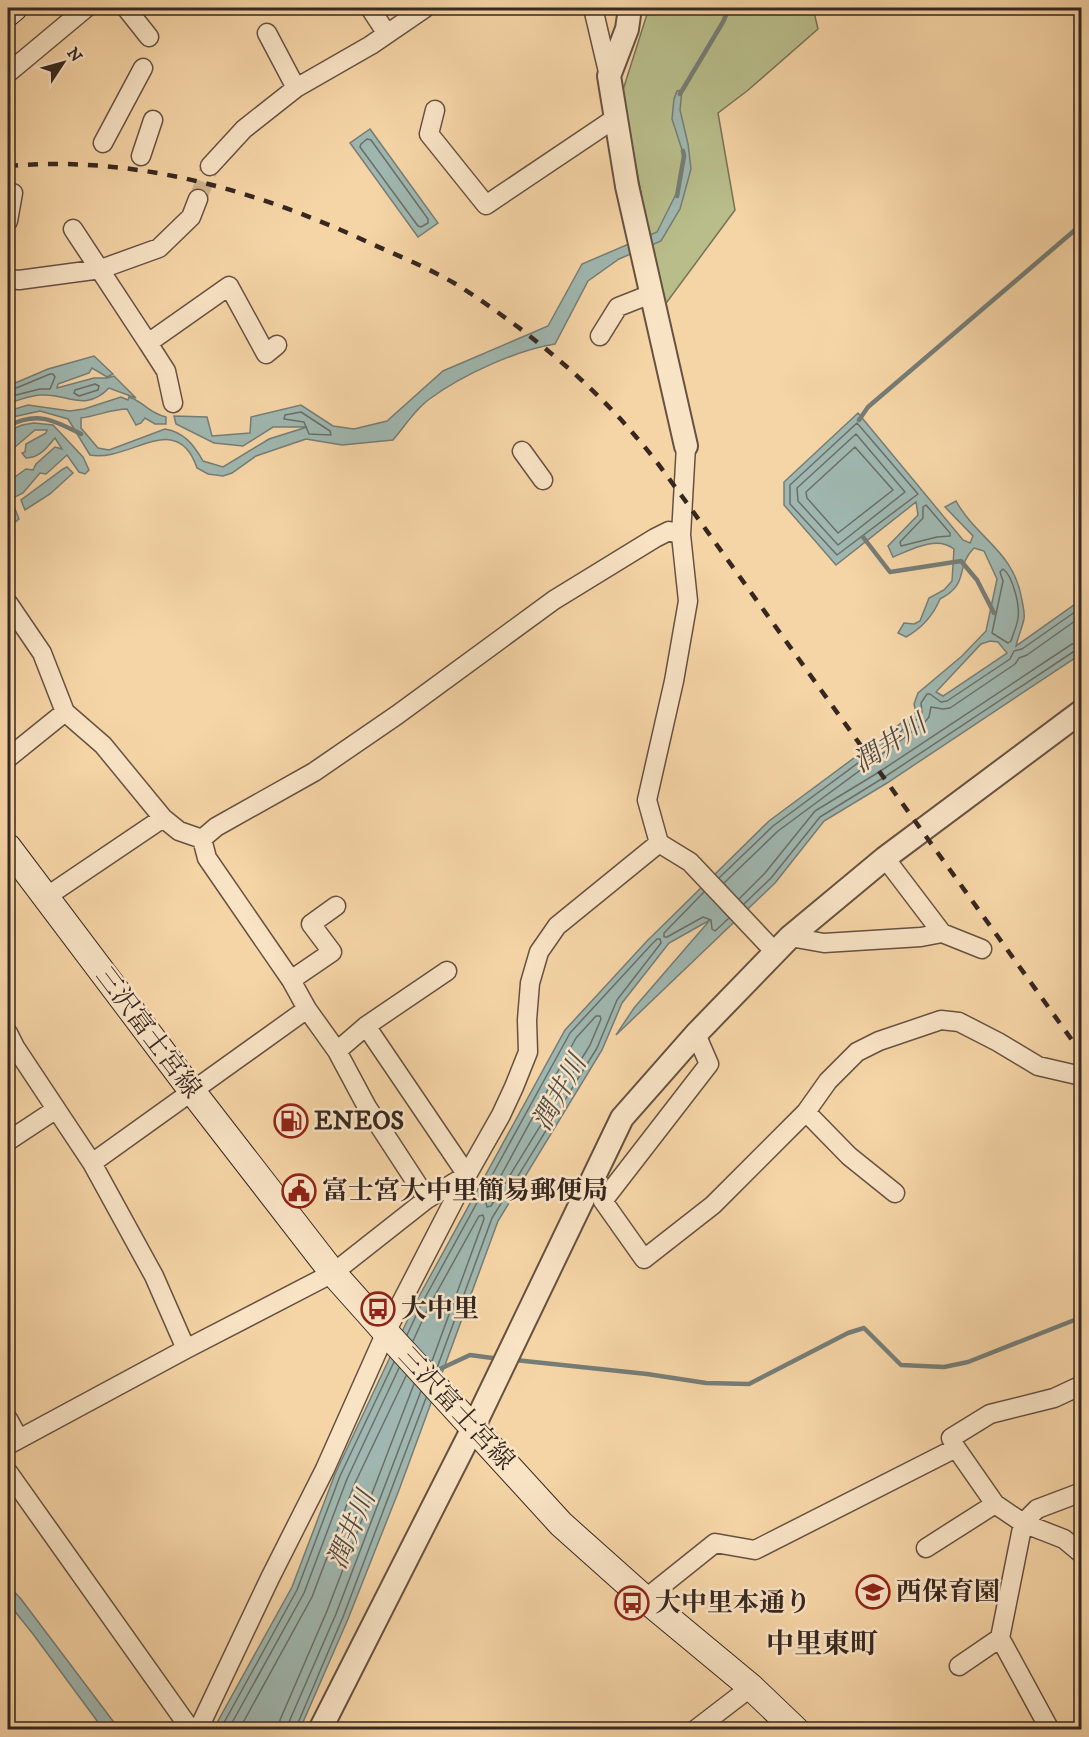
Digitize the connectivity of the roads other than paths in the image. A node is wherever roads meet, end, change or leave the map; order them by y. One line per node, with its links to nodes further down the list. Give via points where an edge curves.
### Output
1 (14, 8): 8 (main road)
2 (86, 8): 13 (street)
3 (126, 8): 11 (street)
4 (370, 8): 10 (street)
5 (593, 8): 14 (street)
6 (630, 8): 14 (street, via 627,29)
7 (418, 10): 10 (street)
8 (8, 14)
9 (267, 33): 15 (street)
10 (387, 34): 15 (street)
11 (149, 37)
12 (143, 68): 19 (street)
13 (8, 73)
14 (609, 76): 17 (street)
15 (296, 88): 21 (street, via 244,129)
16 (435, 110): 17 (street, via 429,134 486,205)
17 (614, 119): 28 (street)
18 (153, 120): 20 (street)
19 (104, 143)
20 (141, 156)
21 (210, 166)
22 (14, 193): 24 (street)
23 (198, 199): 26 (street, via 190,217 159,248)
24 (8, 221)
25 (73, 229): 26 (street)
26 (101, 269): 27 (street); 30 (street)
27 (8, 279)
28 (651, 294): 29 (street, via 618,307); 33 (street)
29 (600, 336)
30 (148, 344): 31 (street, via 229,286 266,354); 32 (street, via 166,372)
31 (278, 345)
32 (173, 403)
33 (686, 446): 36 (street)
34 (522, 451): 35 (street)
35 (543, 480)
36 (681, 535): 42 (street, via 669,531 655,538 554,600 397,715); 43 (street, via 688,601 647,800)
37 (8, 603): 39 (street, via 42,652)
38 (1082, 711): 45 (street)
39 (66, 712): 40 (street); 41 (street, via 103,745)
40 (8, 758)
41 (163, 818): 42 (street, via 179,831); 46 (street)
42 (202, 839): 52 (street, via 207,858)
43 (659, 843): 49 (street, via 690,862); 64 (street, via 557,926 538,952 530,983 528,1052 501,1115)
44 (8, 847): 46 (main road, 三沢富士宮線)
45 (885, 858): 48 (street); 49 (street)
46 (46, 897): 59 (main road, 三沢富士宮線)
47 (336, 906): 52 (street, via 311,924 332,952)
48 (942, 933): 49 (street, via 824,944); 50 (street)
49 (775, 942): 56 (street)
50 (982, 949)
51 (447, 971): 54 (street)
52 (291, 980): 53 (street)
53 (307, 1009): 57 (street); 59 (street)
54 (366, 1026): 57 (street); 64 (street)
55 (8, 1033): 60 (street)
56 (696, 1034): 65 (street, via 709,1064); 67 (street, via 622,1118)
57 (337, 1051): 68 (street, via 367,1107)
58 (1077, 1075): 61 (street, via 1038,1066 959,1022 941,1020 857,1052 828,1081)
59 (192, 1091): 63 (street); 69 (main road, 三沢富士宮線)
60 (55, 1110): 62 (street); 63 (street)
61 (807, 1112): 65 (street, via 713,1205 644,1259 603,1201); 66 (street, via 849,1156)
62 (8, 1141)
63 (92, 1163): 71 (street, via 154,1276)
64 (467, 1175): 68 (street); 70 (street)
65 (613, 1187): 67 (street)
66 (895, 1193)
67 (584, 1194): 74 (street, via 500,1370)
68 (427, 1199): 69 (street)
69 (333, 1273): 70 (main road, 三沢富士宮線); 71 (street)
70 (388, 1335): 74 (main road, 三沢富士宮線); 88 (street)
71 (186, 1349): 75 (street)
72 (1082, 1385): 76 (street, via 1054,1398 990,1414 951,1438)
73 (8, 1419): 75 (street)
74 (468, 1422): 83 (main road, 三沢富士宮線, via 561,1524); 89 (street)
75 (13, 1442)
76 (956, 1448): 79 (street); 83 (street, via 755,1550 715,1544)
77 (8, 1472): 87 (street)
78 (1082, 1492): 80 (street, via 1037,1509)
79 (995, 1504): 80 (street); 81 (street)
80 (1023, 1523): 82 (street, via 1064,1539); 84 (street)
81 (926, 1548)
82 (1082, 1554)
83 (645, 1599): 86 (main road, 三沢富士宮線)
84 (1000, 1638): 85 (street); 92 (street)
85 (959, 1666)
86 (751, 1687): 90 (street); 91 (main road, 三沢富士宮線)
87 (191, 1730)
88 (198, 1730)
89 (320, 1730)
90 (695, 1730)
91 (796, 1730)
92 (1050, 1730)

